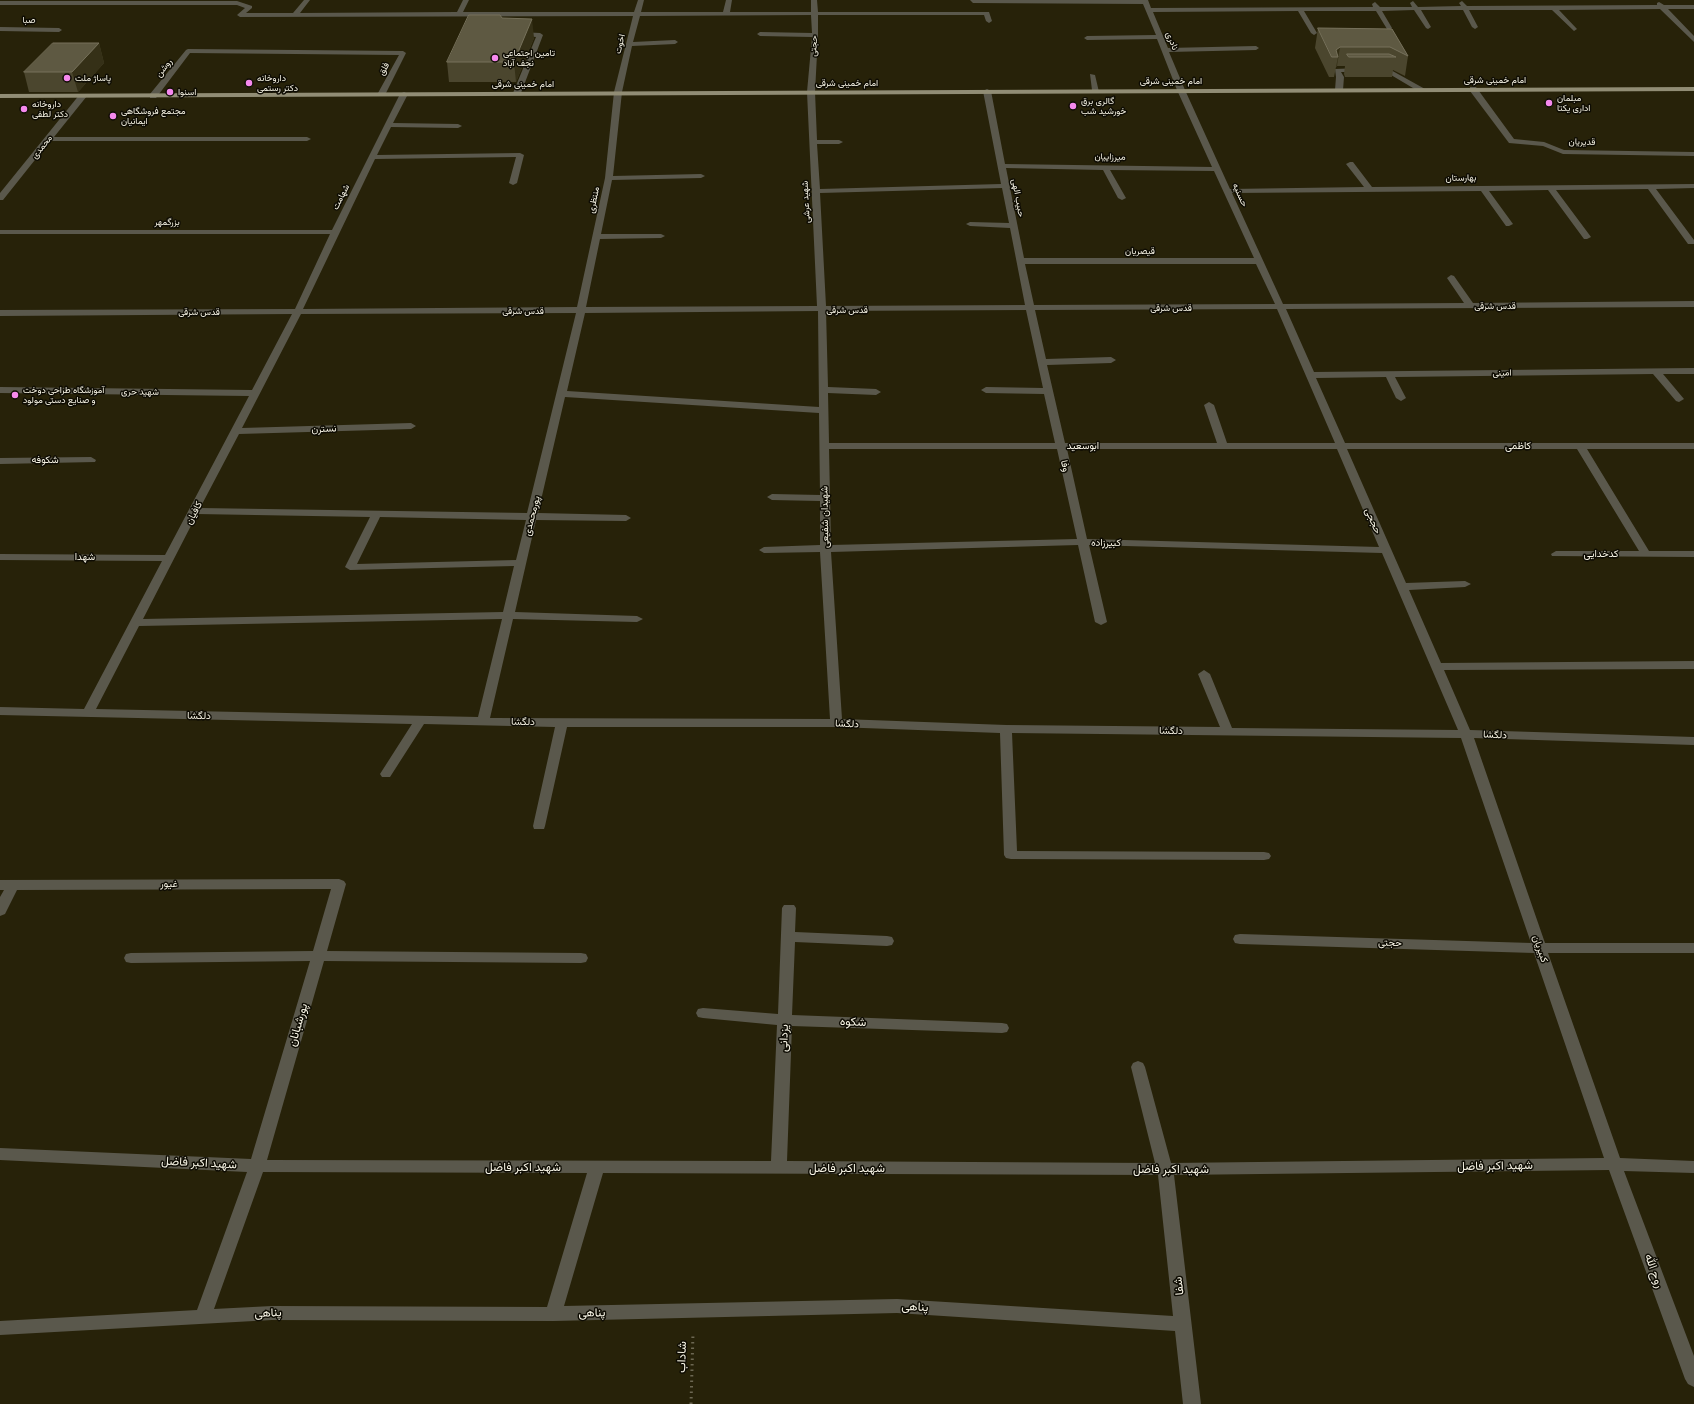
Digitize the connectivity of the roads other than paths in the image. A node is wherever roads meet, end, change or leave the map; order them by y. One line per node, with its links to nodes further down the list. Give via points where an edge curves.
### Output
1 (307, 0): 29 (street)
2 (466, 0): 30 (street)
3 (641, 0): 25 (street, اخوت)
4 (729, 0): 26 (street)
5 (814, 0): 28 (street, حجتی)
6 (1249, 0): 21 (street)
7 (1325, 0): 23 (street)
8 (1372, 0): 18 (street)
9 (1412, 0): 19 (street)
10 (1460, 0): 20 (street)
11 (1655, 0): 16 (street)
12 (973, 1): 13 (street); 27 (street)
13 (1146, 1): 24 (street, نادری)
14 (0, 3): 29 (street, via 237,3 250,7 240,16)
15 (1553, 7): 16 (street); 20 (street); 36 (street)
16 (1662, 7): 17 (street); 44 (street)
17 (1694, 7)
18 (1379, 8): 19 (street); 23 (street); 34 (street)
19 (1415, 8): 20 (street); 32 (street)
20 (1465, 8): 33 (street)
21 (1257, 9): 22 (street); 24 (street)
22 (1300, 9): 23 (street); 38 (street)
23 (1327, 9)
24 (1149, 10): 42 (street, نادری)
25 (637, 13): 26 (street); 30 (street); 46 (street, اخوت)
26 (726, 13): 28 (street)
27 (954, 13): 28 (street); 31 (street, via 987,13)
28 (814, 14): 41 (street, حجتی)
29 (295, 15): 30 (street)
30 (459, 15)
31 (989, 21)
32 (1428, 27)
33 (1475, 27)
34 (1389, 28)
35 (0, 29): 37 (street, صبا)
36 (1574, 29)
37 (59, 30)
38 (1314, 33)
39 (513, 34): 61 (street, via 540,35)
40 (760, 34): 41 (street)
41 (814, 35): 59 (street, حجتی)
42 (1160, 37): 43 (street); 48 (street, نادری)
43 (1087, 38)
44 (1694, 40)
45 (675, 42): 46 (street)
46 (629, 44): 58 (street, اخوت)
47 (1256, 48): 48 (street)
48 (1166, 50): 55 (street, نادری)
49 (188, 52): 60 (street, فلق, via 403,52); 65 (street, روشن)
50 (1092, 75): 54 (street)
51 (1694, 88): 53 (main road, امام خمینی شرقی)
52 (1421, 89): 53 (main road, امام خمینی شرقی); 56 (main road, امام خمینی شرقی); 56 (street, via 1387,70 1336,70 1340,77)
53 (1473, 89): 72 (street, قدیریان, via 1512,141 1544,144 1562,152)
54 (1096, 90): 55 (main road, امام خمینی شرقی); 57 (main road, امام خمینی شرقی)
55 (1182, 90): 56 (main road, امام خمینی شرقی); 77 (street, حسنیه)
56 (1339, 90)
57 (987, 91): 59 (main road, امام خمینی شرقی); 75 (street, حبیب الهی)
58 (618, 92): 59 (main road, امام خمینی شرقی); 61 (main road, امام خمینی شرقی); 79 (street, منتظری)
59 (811, 92): 70 (street, شهید عرشی)
60 (382, 93): 62 (main road, امام خمینی شرقی); 65 (main road, امام خمینی شرقی)
61 (517, 93): 62 (main road, امام خمینی شرقی)
62 (404, 94): 66 (street, شهامت)
63 (0, 96): 64 (main road, امام خمینی شرقی)
64 (83, 96): 65 (main road, امام خمینی شرقی); 68 (street, محمدی)
65 (153, 96)
66 (389, 125): 67 (street); 73 (street, شهامت)
67 (458, 126)
68 (48, 139): 69 (street); 89 (street, محمدی)
69 (307, 139)
70 (814, 142): 71 (street); 87 (street, شهید عرشی)
71 (839, 142)
72 (1694, 154)
73 (373, 157): 80 (street, via 520,155); 95 (street, شهامت)
74 (1350, 164): 86 (street)
75 (1002, 166): 76 (street, میرزاییان); 81 (street, حبیب الهی)
76 (1105, 167): 77 (street, میرزاییان); 90 (street)
77 (1218, 169): 88 (street, حسنیه)
78 (701, 176): 79 (street)
79 (609, 178): 97 (street, منتظری)
80 (513, 183)
81 (1006, 186): 87 (street); 93 (street, حبیب الهی)
82 (1650, 186): 83 (street, بهارستان); 84 (street, بهارستان); 99 (street, via 1691,242)
83 (1694, 186)
84 (1550, 187): 85 (street, بهارستان); 98 (street)
85 (1483, 188): 86 (street, بهارستان); 92 (street)
86 (1369, 189): 88 (street, بهارستان)
87 (816, 191): 107 (street, شهید عرشی)
88 (1228, 191): 101 (street, حسنیه)
89 (0, 198)
90 (1122, 198)
91 (970, 224): 93 (street)
92 (1509, 224)
93 (1013, 226): 100 (street, حبیب الهی)
94 (0, 232): 95 (street, بزرگمهر)
95 (334, 232): 108 (street, شهامت)
96 (661, 236): 97 (street)
97 (596, 237): 109 (street, منتظری)
98 (1587, 237)
99 (1694, 242)
100 (1022, 261): 101 (street, قیصریان); 106 (street, حبیب الهی)
101 (1259, 261): 105 (street, حسنیه)
102 (1451, 278): 104 (street)
103 (1694, 304): 104 (street, قدس شرقی)
104 (1471, 306): 105 (street, قدس شرقی)
105 (1281, 308): 106 (street, قدس شرقی); 116 (street, حججی)
106 (1030, 309): 107 (street, قدس شرقی); 112 (street, وفا)
107 (822, 310): 109 (street, قدس شرقی); 118 (street, شهیدان شفیعی)
108 (298, 311): 109 (street, قدس شرقی); 110 (street, قدس شرقی); 122 (street, کافیان)
109 (581, 311): 123 (street, پورمحمدی)
110 (0, 313)
111 (1110, 360): 112 (street)
112 (1042, 362): 120 (street, وفا)
113 (1655, 371): 114 (street, امینی); 115 (street, امینی); 125 (street)
114 (1694, 371)
115 (1389, 374): 116 (street, امینی); 124 (street)
116 (1311, 375): 133 (street, حججی)
117 (0, 390): 122 (street, شهید حری)
118 (823, 390): 121 (street); 127 (street, شهیدان شفیعی)
119 (986, 390): 120 (street)
120 (1048, 391): 131 (street, وفا)
121 (876, 392)
122 (256, 393): 129 (street, کافیان)
123 (561, 394): 127 (street); 142 (street, پورمحمدی)
124 (1401, 398)
125 (1679, 399)
126 (1209, 405): 132 (street)
127 (824, 410): 130 (street, شهیدان شفیعی)
128 (412, 426): 129 (street, نسترن)
129 (236, 431): 140 (street, کافیان)
130 (824, 446): 131 (street, ابوسعید); 139 (street, شهیدان شفیعی)
131 (1061, 446): 132 (street, ابوسعید); 144 (street, وفا)
132 (1224, 446): 133 (street, ابوسعید)
133 (1341, 446): 134 (street, کاظمی); 147 (street, حججی)
134 (1580, 446): 135 (street, کاظمی); 149 (street)
135 (1694, 446)
136 (91, 460): 137 (street, شکوفه)
137 (0, 461)
138 (772, 497): 139 (street)
139 (825, 498): 145 (street, شهیدان شفیعی)
140 (195, 511): 141 (street); 152 (street, کافیان)
141 (377, 513): 142 (street); 153 (street, via 350,567)
142 (532, 515): 143 (street); 153 (street, پورمحمدی)
143 (626, 518)
144 (1083, 542): 145 (street, کبیرزاده); 147 (street, کبیرزاده); 158 (street, وفا)
145 (826, 548): 146 (street, کبیرزاده); 168 (street, شهیدان شفیعی)
146 (764, 550)
147 (1386, 550): 155 (street, حججی)
148 (1556, 554): 149 (street, کدخدایی)
149 (1646, 554): 150 (street, کدخدایی)
150 (1694, 554)
151 (0, 557): 152 (street, شهدا)
152 (170, 558): 159 (street, کافیان)
153 (520, 563): 156 (street, پورمحمدی)
154 (1465, 584): 155 (street)
155 (1402, 587): 161 (street, حججی)
156 (508, 615): 157 (street); 159 (street); 166 (street, پورمحمدی)
157 (637, 619)
158 (1101, 622)
159 (136, 623): 164 (street, کافیان)
160 (1694, 664): 161 (street)
161 (1437, 667): 171 (street, حججی)
162 (1204, 674): 170 (street)
163 (0, 711): 164 (street, دلگشا)
164 (88, 713): 165 (street, دلگشا)
165 (420, 720): 166 (street, دلگشا); 173 (street)
166 (483, 721): 167 (street, دلگشا)
167 (562, 723): 168 (street, دلگشا); 174 (street)
168 (836, 723): 169 (street, دلگشا)
169 (1006, 729): 170 (street, دلگشا); 175 (street, via 1011,855)
170 (1228, 732): 171 (street, دلگشا)
171 (1466, 734): 172 (street, دلگشا); 183 (street, کبیریان)
172 (1694, 742)
173 (386, 774)
174 (539, 826)
175 (1264, 856)
176 (339, 884): 177 (street, غیور); 185 (street, پورشبانان)
177 (7, 885): 179 (street)
178 (789, 908): 180 (street, یزدانی)
179 (0, 911)
180 (788, 937): 182 (street); 189 (street, یزدانی)
181 (1240, 939): 183 (street, حجتی)
182 (886, 941)
183 (1539, 948): 184 (street, حجتی); 193 (street, کبیریان)
184 (1694, 948)
185 (318, 956): 186 (street); 187 (street); 194 (street, پورشبانان)
186 (131, 958)
187 (581, 958)
188 (703, 1013): 189 (street, شکوه)
189 (784, 1020): 190 (street, شکوه); 197 (street, یزدانی)
190 (1002, 1028)
191 (1138, 1067): 198 (street, شفا)
192 (0, 1154): 194 (street, شهید اکبر فاضل)
193 (1614, 1164): 196 (street, شهید اکبر فاضل); 198 (street, شهید اکبر فاضل); 203 (street, روح الله)
194 (257, 1166): 195 (street, شهید اکبر فاضل); 200 (street, پورشبانان)
195 (597, 1167): 197 (street, شهید اکبر فاضل); 199 (street)
196 (1694, 1167)
197 (779, 1168): 198 (street, شهید اکبر فاضل)
198 (1165, 1169): 201 (street, شفا)
199 (553, 1314): 200 (street, پناهی, via 272,1313); 201 (street, پناهی, via 897,1306)
200 (203, 1317): 202 (street, پناهی)
201 (1183, 1324): 204 (street, شفا)
202 (0, 1328)
203 (1694, 1379)
204 (1192, 1404)

